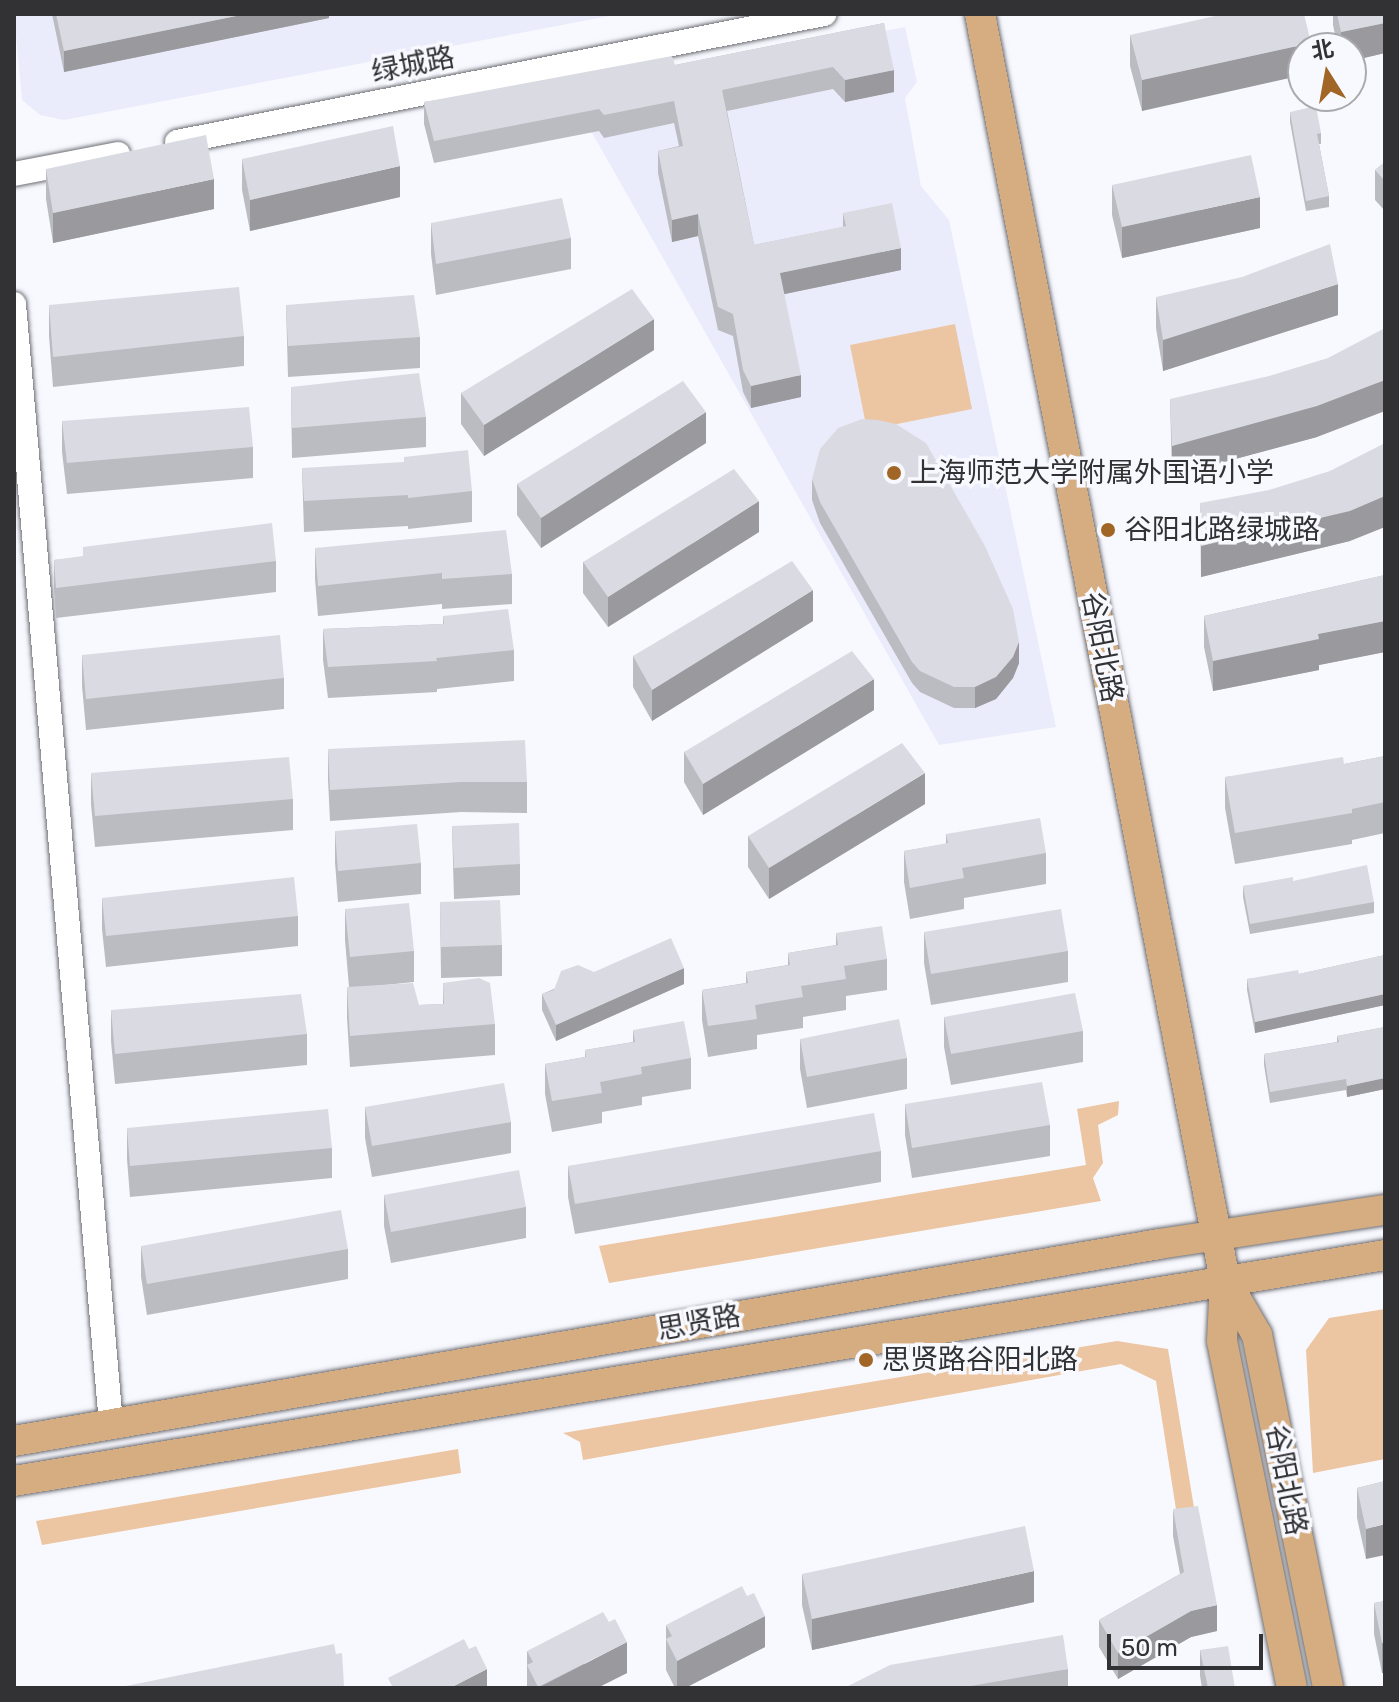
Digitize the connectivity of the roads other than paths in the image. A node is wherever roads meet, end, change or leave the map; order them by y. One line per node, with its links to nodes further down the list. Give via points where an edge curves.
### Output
1 (824, 14): 3 (street, 绿城路)
2 (980, 14): 6 (main road, 谷阳北路)
3 (14, 174)
4 (14, 304): 9 (street)
5 (1385, 1210): 6 (main road, 思贤路)
6 (1216, 1237): 8 (main road, 谷阳北路); 9 (main road, 思贤路)
7 (1385, 1255): 8 (main road, 思贤路)
8 (1225, 1280): 11 (main road, 思贤路); 12 (main road, 谷阳北路, via 1222,1341); 13 (main road, 谷阳北路, via 1257,1335)
9 (111, 1424): 10 (main road, 思贤路)
10 (14, 1441)
11 (14, 1481)
12 (1292, 1688)
13 (1328, 1688)

